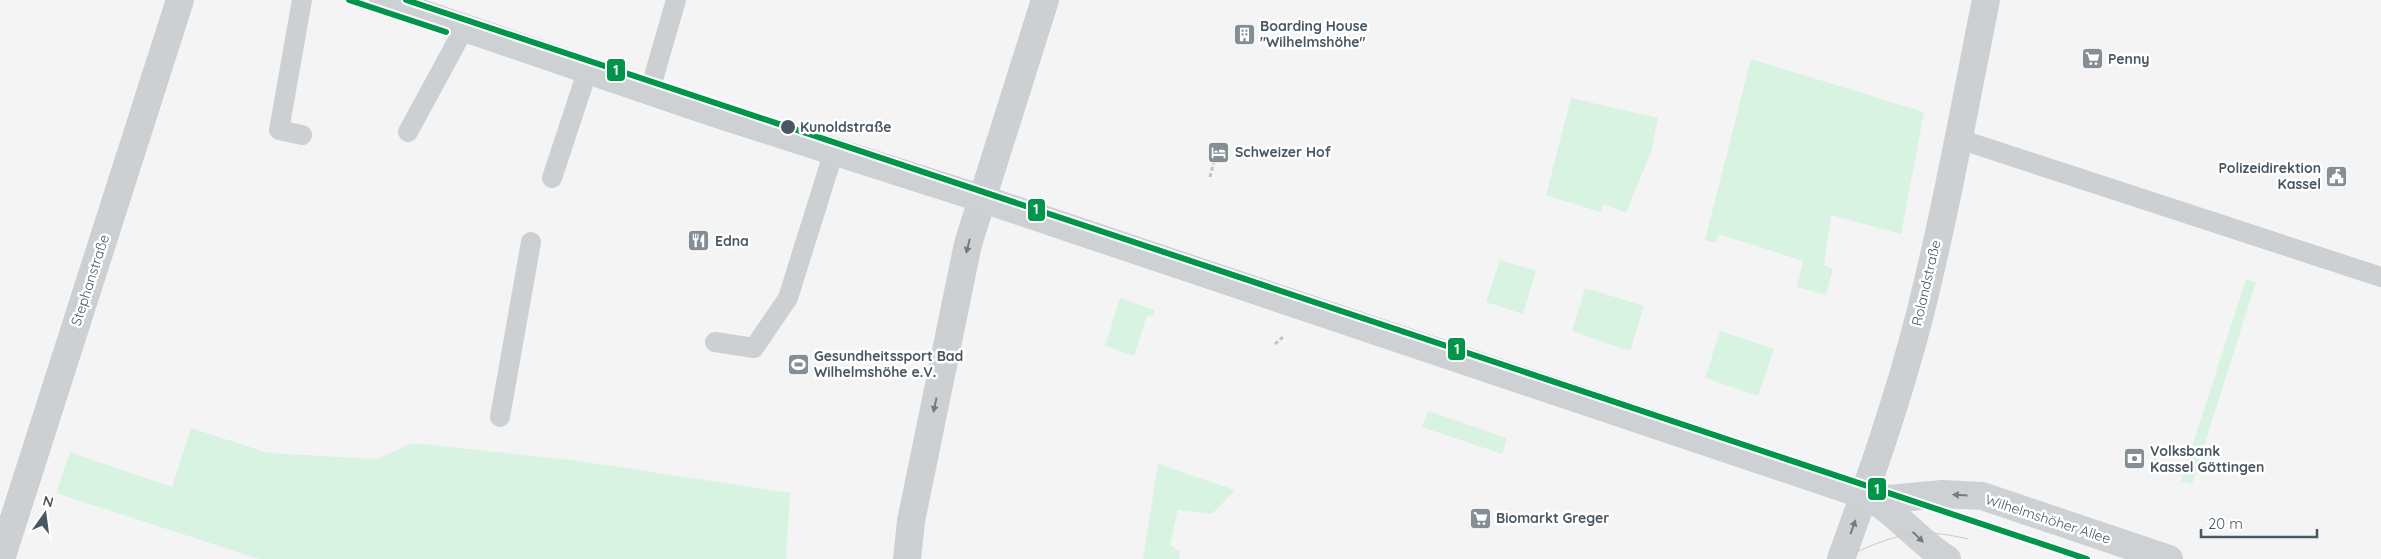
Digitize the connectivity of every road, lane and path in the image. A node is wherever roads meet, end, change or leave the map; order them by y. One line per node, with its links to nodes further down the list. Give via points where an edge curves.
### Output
1 (180, 0): 23 (street, Stephanstraße)
2 (302, 0): 11 (lane, via 279,130)
3 (383, 0): 7 (main road, Wilhelmshöher Allee)
4 (676, 0): 9 (lane)
5 (1046, 0): 17 (street)
6 (1986, 0): 12 (street, Rolandstraße)
7 (465, 27): 8 (main road, Wilhelmshöher Allee); 10 (lane)
8 (588, 69): 9 (main road, Wilhelmshöher Allee); 16 (lane)
9 (650, 90): 13 (main road, Wilhelmshöher Allee)
10 (408, 132)
11 (302, 136)
12 (1959, 139): 19 (lane); 22 (street, Rolandstraße, via 1919,316)
13 (834, 151): 17 (main road, Wilhelmshöher Allee); 20 (lane, via 788,298 754,348)
14 (1214, 161): 15 (path)
15 (1210, 177)
16 (552, 178)
17 (983, 199): 22 (main road, Wilhelmshöher Allee); 24 (street, one-way to 24, via 968,244 911,521)
18 (531, 242): 21 (lane)
19 (2381, 277)
20 (715, 342)
21 (500, 417)
22 (1864, 495): 25 (street, Rolandstraße, one-way to 22); 26 (main road, Wilhelmshöher Allee, one-way to 26, via 1892,513 1930,549); 27 (main road, Wilhelmshöher Allee, one-way to 22, via 1982,496 1942,494 1889,499)
23 (1, 559)
24 (907, 559)
25 (1841, 559)
26 (1947, 559)
27 (2169, 559)

